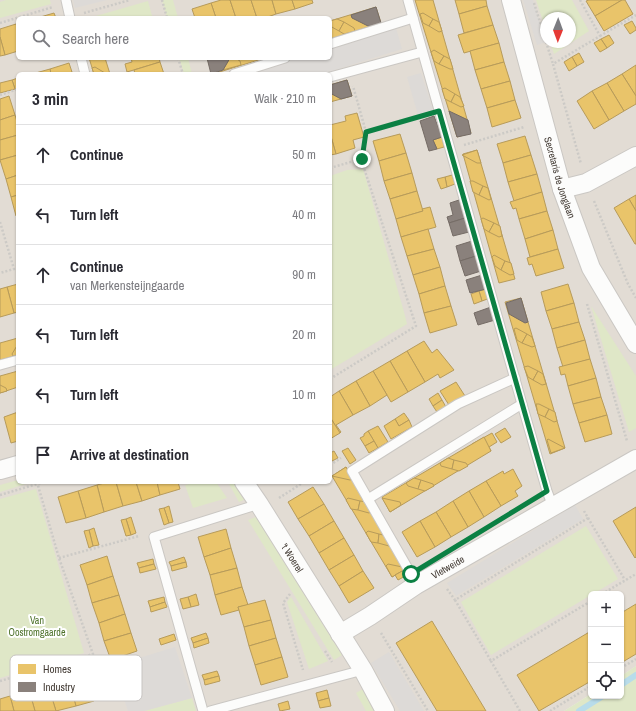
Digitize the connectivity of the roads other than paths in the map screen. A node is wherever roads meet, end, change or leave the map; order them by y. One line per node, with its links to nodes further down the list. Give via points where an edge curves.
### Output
1 (408, 0): 5 (lane)
2 (512, 0): 14 (street, Secretaris de Jonglaan)
3 (66, 2): 4 (lane)
4 (70, 16)
5 (413, 18): 6 (lane); 7 (lane)
6 (332, 43)
7 (422, 52): 12 (lane); 18 (lane)
8 (81, 60): 10 (lane)
9 (279, 60): 11 (lane)
10 (84, 72)
11 (240, 72)
12 (332, 76)
13 (636, 156): 14 (street, via 586,183)
14 (562, 190): 15 (street, Secretaris de Jonglaan, via 591,268)
15 (636, 344)
16 (16, 361): 17 (lane)
17 (0, 365)
18 (515, 378): 19 (lane); 24 (lane, via 458,404 352,471)
19 (522, 404): 24 (lane); 26 (lane)
20 (636, 459): 26 (street, Vletweide)
21 (16, 466): 22 (street)
22 (0, 470)
23 (245, 484): 25 (street, 't Woerel)
24 (368, 499): 27 (lane)
25 (259, 504): 28 (street, 't Woerel); 30 (lane, via 154,537)
26 (552, 507): 27 (street, Vletweide)
27 (416, 585): 28 (street, Vletweide)
28 (340, 634): 29 (street)
29 (363, 670): 31 (lane); 32 (street)
30 (203, 711)
31 (210, 711)
32 (386, 711)

